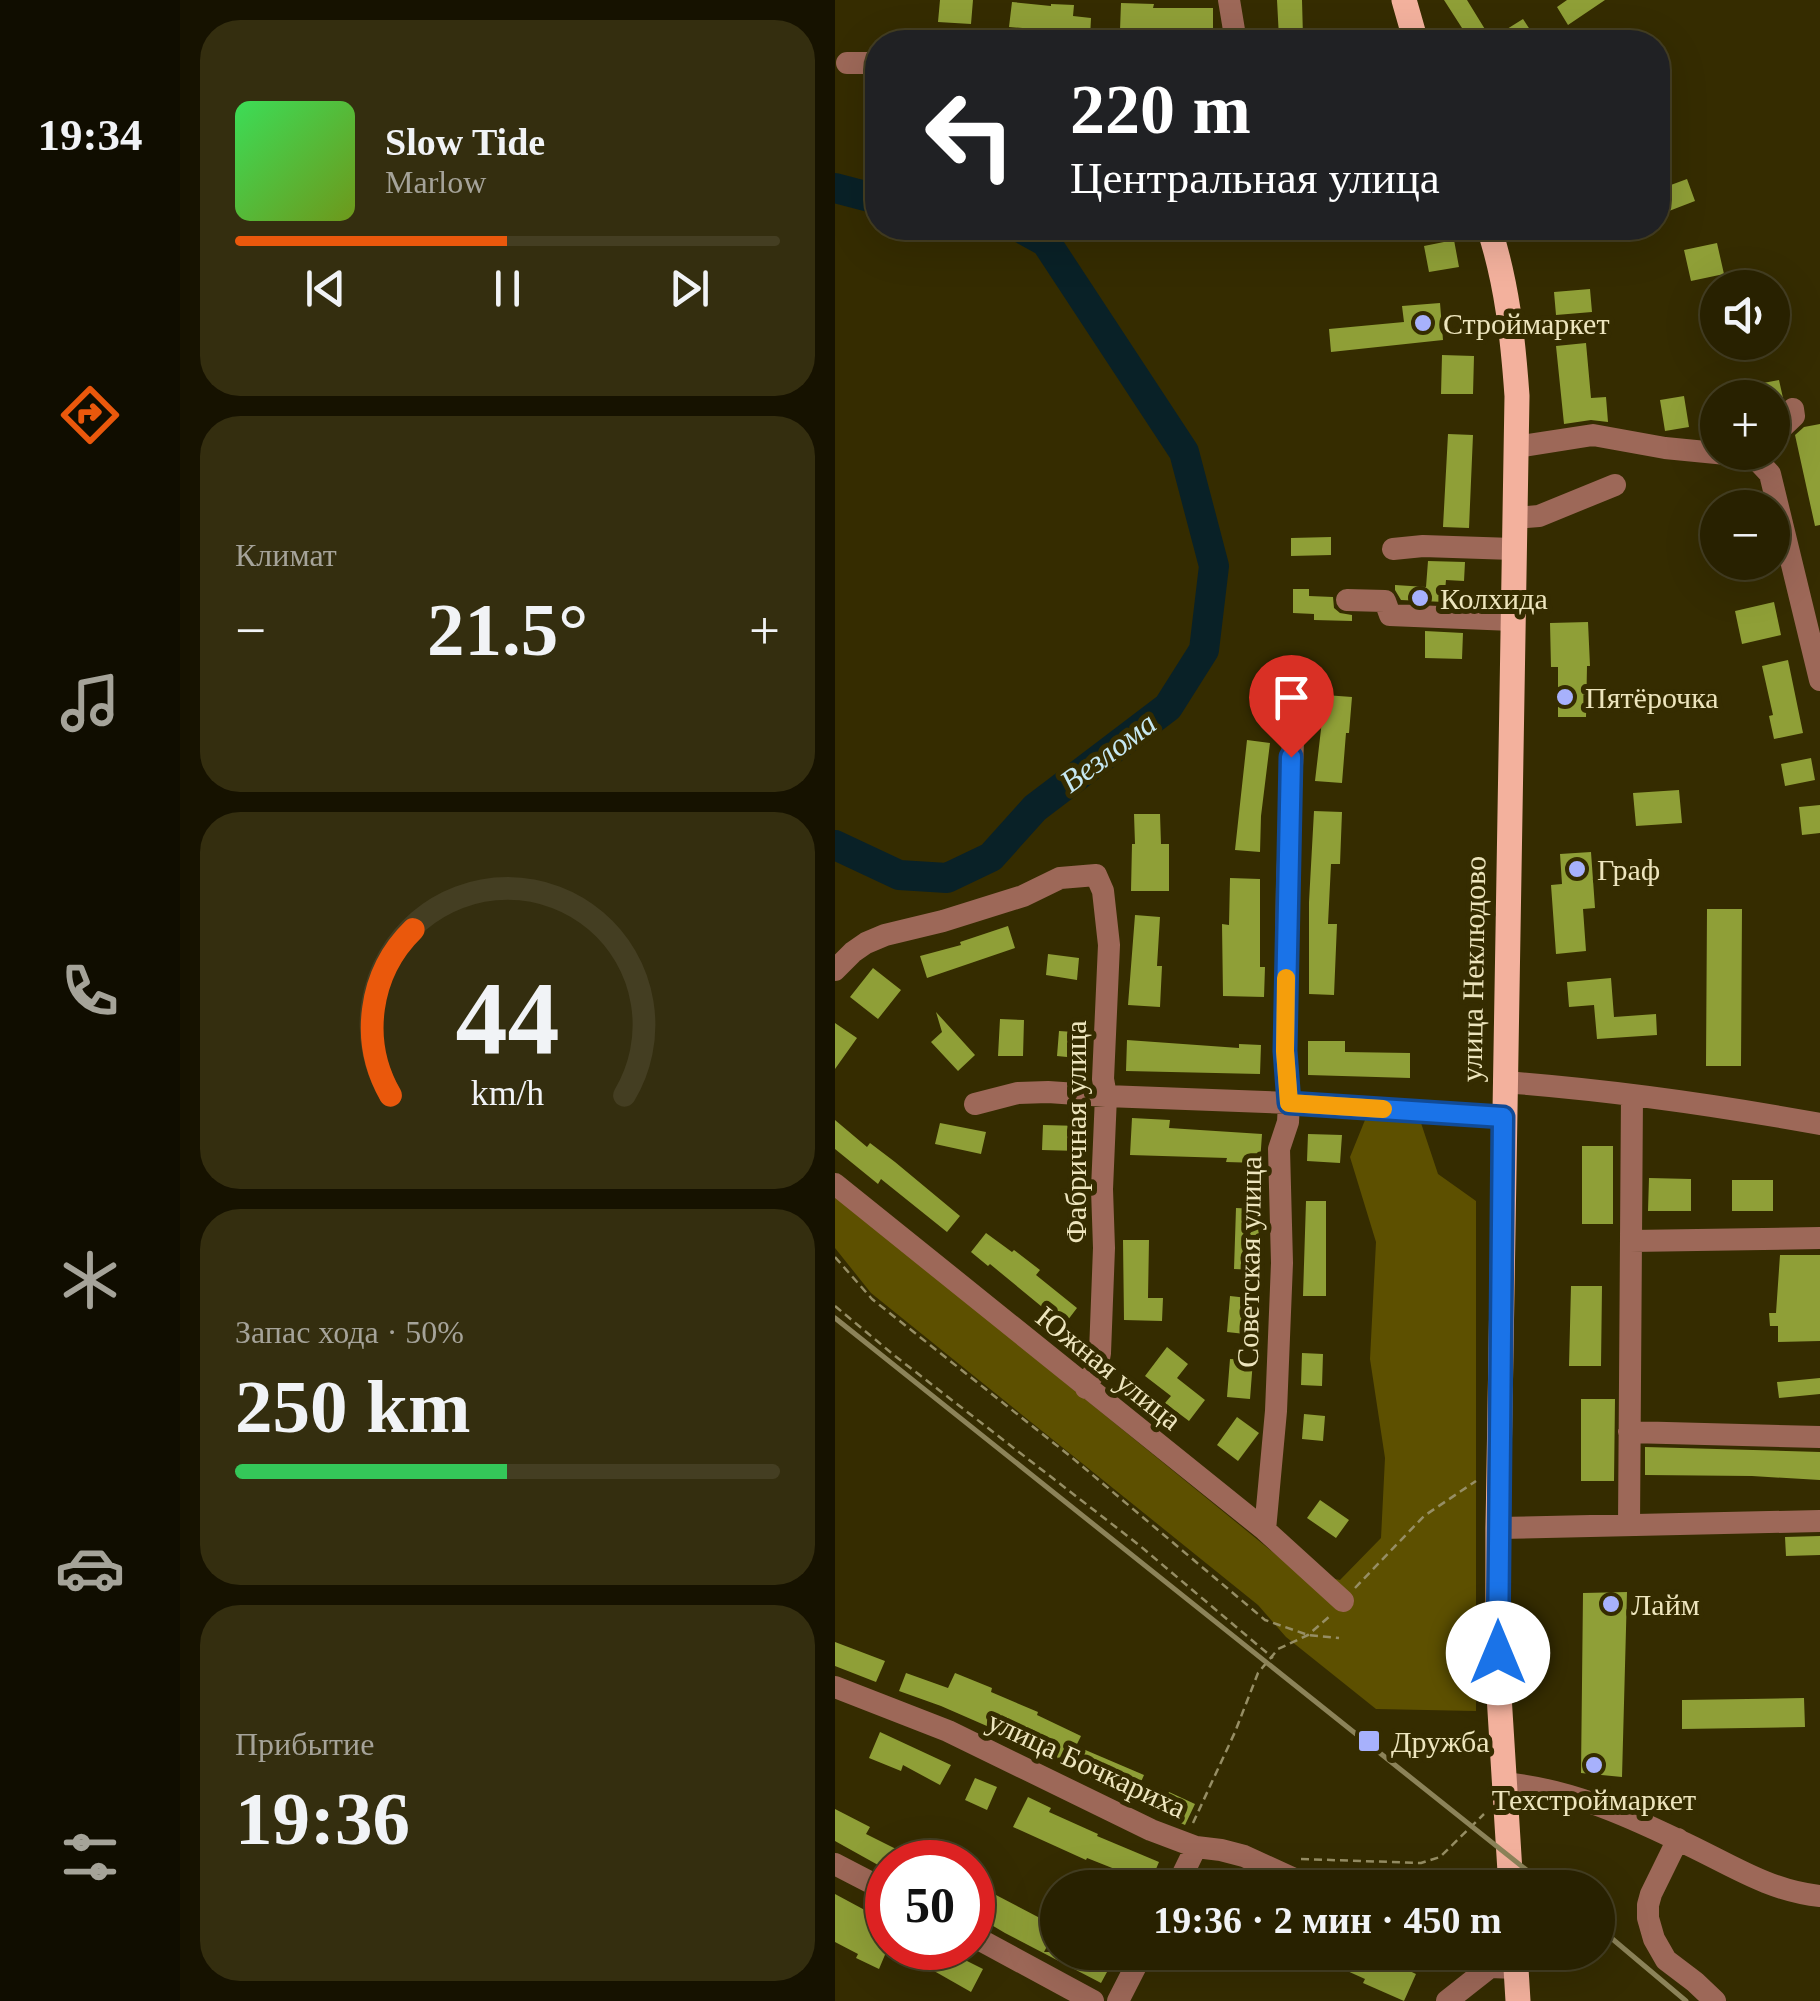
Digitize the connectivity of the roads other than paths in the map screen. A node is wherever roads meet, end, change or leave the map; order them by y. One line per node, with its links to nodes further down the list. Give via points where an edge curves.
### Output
1 (1229, 0): 3 (street)
2 (1404, 0): 4 (main road)
3 (1234, 30)
4 (1413, 30)
5 (847, 63): 6 (street)
6 (865, 64)
7 (1492, 240): 10 (main road, улица Неклюдово, via 1513,346)
8 (1793, 409): 9 (street)
9 (1790, 420)
10 (1516, 447): 11 (street, via 1593,435); 14 (main road, улица Неклюдово)
11 (1700, 451)
12 (1766, 470): 19 (street)
13 (1615, 485): 14 (street, via 1539,516)
14 (1514, 518): 16 (main road, улица Неклюдово)
15 (1393, 549): 16 (street)
16 (1513, 549): 18 (main road, улица Неклюдово)
17 (1347, 600): 18 (street, via 1385,601 1390,615)
18 (1512, 620): 22 (main road, улица Неклюдово)
19 (1820, 680)
20 (1295, 695): 25 (street, Советская улица, via 1287,884)
21 (835, 970): 24 (street, Фабричная улица, via 885,935 943,922 1061,878 1095,875 1109,945)
22 (1505, 1082): 23 (street); 27 (main road, улица Неклюдово)
23 (1632, 1095): 28 (street); 31 (street)
24 (1106, 1096): 25 (street); 26 (street, via 1018,1093); 32 (street, Фабричная улица, via 1100,1353)
25 (1289, 1103): 27 (street); 38 (street, Советская улица, via 1279,1150 1280,1318)
26 (975, 1104)
27 (1503, 1117): 37 (main road, улица Неклюдово)
28 (1820, 1124)
29 (835, 1184): 32 (street, Южная улица)
30 (1820, 1238): 31 (street)
31 (1631, 1241): 33 (street)
32 (1086, 1388): 38 (street, Южная улица)
33 (1629, 1432): 34 (street); 36 (street)
34 (1820, 1437)
35 (1820, 1521): 36 (street)
36 (1629, 1525): 37 (street)
37 (1498, 1528): 41 (main road, улица Неклюдово)
38 (1265, 1530): 39 (street, Южная улица)
39 (1343, 1600)
40 (835, 1687): 43 (street, улица Бочкариха)
41 (1505, 1794): 42 (street, via 1539,1787 1577,1796); 47 (main road, улица Неклюдово)
42 (1678, 1839): 49 (street, via 1773,1886); 58 (street, via 1651,1894 1648,1918 1665,1960)
43 (1190, 1845): 45 (street); 46 (street, улица Бочкариха)
44 (835, 1864): 48 (street)
45 (1182, 1870)
46 (1275, 1870)
47 (1510, 1870)
48 (865, 1880)
49 (1820, 1896)
50 (995, 1948): 54 (street)
51 (1134, 1970): 55 (street)
52 (1496, 1970): 56 (street)
53 (1509, 1970): 57 (main road)
54 (1093, 2001)
55 (1119, 2001)
56 (1447, 2001)
57 (1518, 2001)
58 (1715, 2001)

